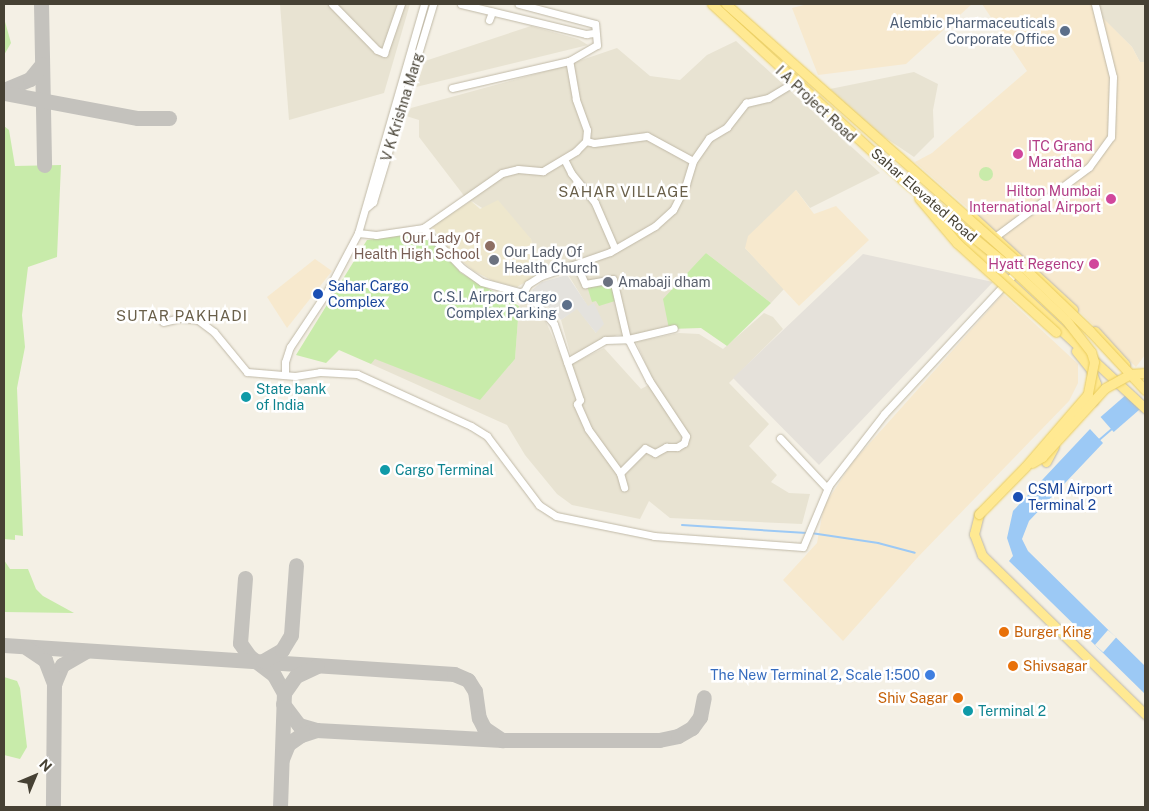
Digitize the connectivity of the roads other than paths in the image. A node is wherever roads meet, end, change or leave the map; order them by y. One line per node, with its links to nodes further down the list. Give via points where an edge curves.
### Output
1 (332, 4): 2 (street, via 377,50 384,53)
2 (399, 4)
3 (424, 4): 17 (street, V K Krishna Marg)
4 (433, 4): 17 (street, V K Krishna Marg)
5 (461, 4): 11 (street)
6 (519, 4): 13 (street, via 590,22 595,24)
7 (706, 4): 10 (main road, I A Project Road)
8 (730, 4): 10 (street); 24 (main road, via 852,118); 36 (main road, Sahar Elevated Road, bridge, via 1022,266)
9 (1095, 4): 24 (street, via 1113,77 1111,137 1089,167)
10 (714, 8): 15 (main road, I A Project Road); 21 (main road, Sahar Elevated Road, bridge)
11 (492, 12): 12 (street); 13 (street, via 586,34)
12 (489, 20)
13 (594, 33): 14 (street, via 597,41 594,48)
14 (570, 60): 16 (street); 18 (street, via 576,99 587,130)
15 (793, 83): 20 (street, via 768,98 746,103 727,127 709,138); 28 (main road, I A Project Road)
16 (452, 88)
17 (400, 104): 23 (street, V K Krishna Marg, via 366,200 367,207)
18 (586, 141): 19 (street); 20 (street, via 594,143 647,136)
19 (564, 159): 22 (street, via 542,170 518,169 502,173); 25 (street, via 595,203)
20 (692, 160): 25 (street, via 686,184 673,210 645,233)
21 (902, 179): 39 (main road, bridge, via 957,243 1056,332 1090,368 1097,393 1090,408 1055,445); 40 (main road, Sahar Elevated Road, bridge, via 1012,269 1066,320 1091,352 1094,362 1088,394)
22 (423, 228): 23 (street, via 376,235); 29 (street, via 462,268 482,282)
23 (358, 233): 35 (street, V K Krishna Marg, via 328,290 290,347 284,362)
24 (996, 236): 26 (main road)
25 (615, 249): 27 (street)
26 (1025, 263): 28 (street); 36 (main road, via 1113,348)
27 (577, 266): 29 (street, via 541,276 528,284); 32 (street, via 585,284 613,279)
28 (1008, 279): 37 (main road, I A Project Road); 43 (street, via 884,414)
29 (523, 293): 33 (street, via 554,324)
30 (163, 322): 35 (street, via 180,318 198,320 214,332 248,372)
31 (674, 328): 32 (street)
32 (628, 339): 33 (street, via 605,340); 41 (street, via 649,380 686,436 684,443 677,447 666,447 655,453 645,448)
33 (567, 362): 41 (street, via 580,400 577,404 588,429)
34 (1145, 372): 40 (main road, bridge, via 1130,374 1106,388 1042,457)
35 (285, 374): 43 (street, via 357,374 471,426 487,436 539,505 556,516 654,536 803,546)
36 (1144, 387)
37 (1145, 408)
38 (780, 438): 43 (street)
39 (1046, 462)
40 (1025, 467): 44 (main road, Sahar Elevated Road, bridge, via 979,514 974,534 982,556)
41 (620, 473): 42 (street)
42 (624, 487)
43 (827, 488)
44 (1145, 714)

